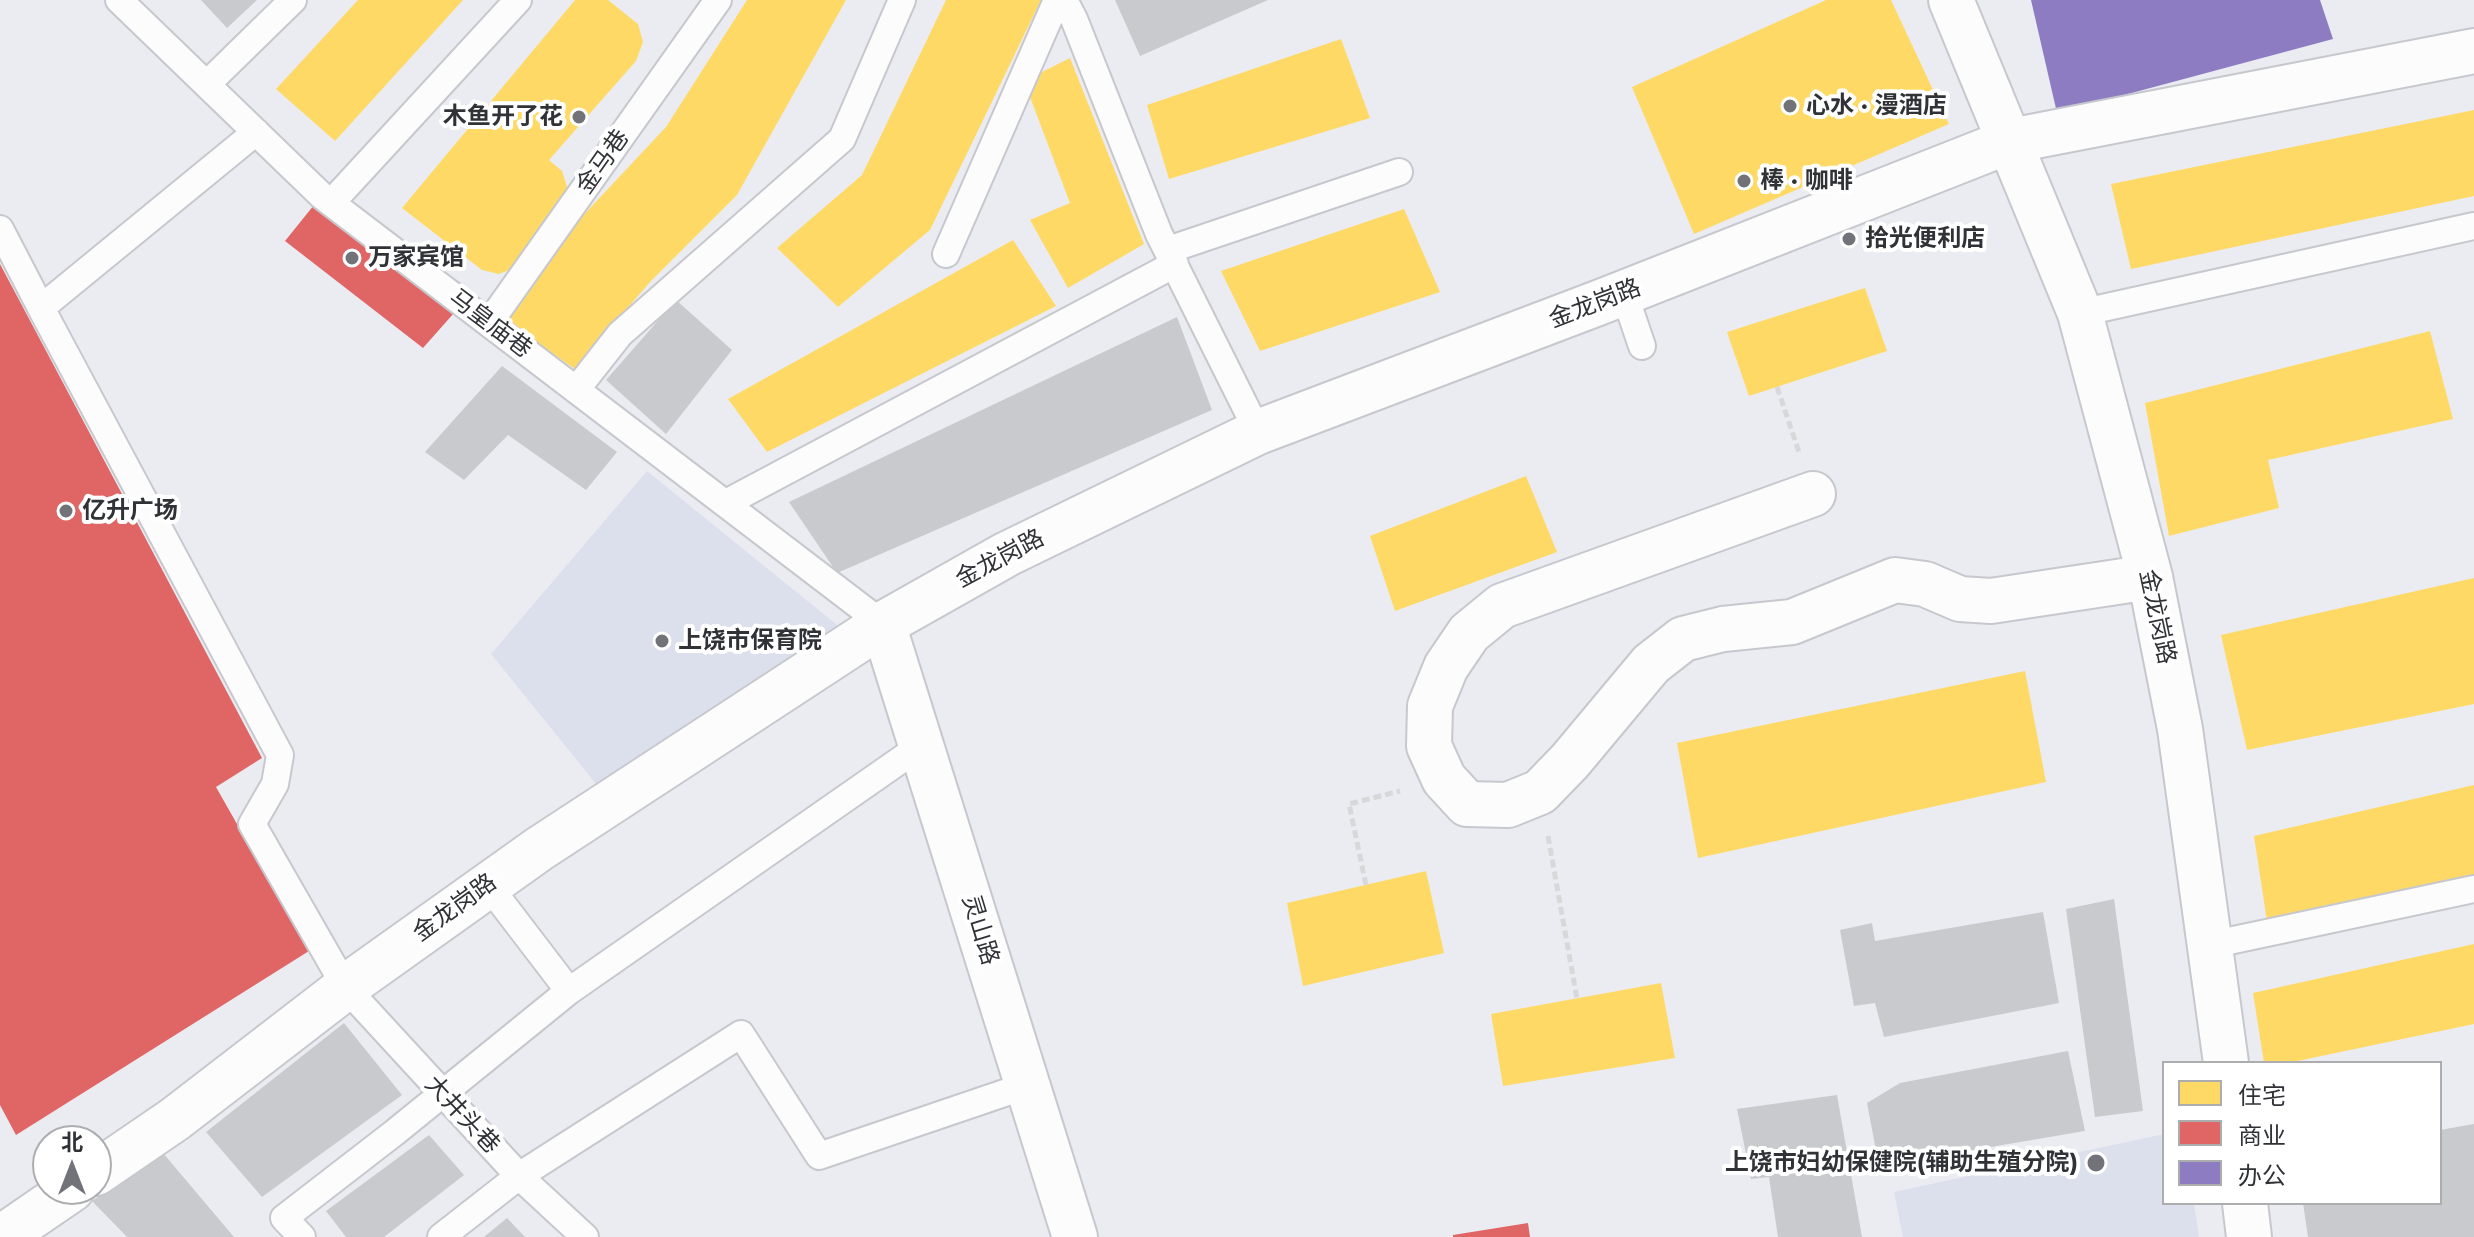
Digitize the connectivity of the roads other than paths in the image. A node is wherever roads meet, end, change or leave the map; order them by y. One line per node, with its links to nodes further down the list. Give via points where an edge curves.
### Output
1 (119, 0): 10 (lane, 马皇庙巷)
2 (293, 0): 10 (lane)
3 (518, 0): 14 (lane)
4 (718, 0): 22 (lane, 金马巷)
5 (902, 0): 24 (lane, via 842,139 620,334)
6 (1057, 0): 17 (lane)
7 (1064, 0): 18 (lane)
8 (1951, 0): 12 (street, 金龙岗路)
9 (2474, 51): 12 (street, 金龙岗路)
10 (207, 84): 11 (lane, 马皇庙巷)
11 (256, 132): 14 (lane, 马皇庙巷); 20 (lane)
12 (2010, 141): 19 (street, 金龙岗路); 21 (street, 金龙岗路)
13 (1399, 172): 18 (lane)
14 (331, 203): 22 (lane, 马皇庙巷)
15 (2474, 226): 21 (lane)
16 (0, 229): 20 (lane)
17 (946, 254)
18 (1171, 257): 25 (lane); 27 (lane)
19 (1624, 293): 23 (lane); 25 (street, 金龙岗路)
20 (41, 308): 34 (lane, 大井头巷, via 280,755 275,784 252,824)
21 (2080, 313): 28 (street, 金龙岗路)
22 (489, 323): 24 (lane, 马皇庙巷)
23 (1642, 346)
24 (576, 390): 27 (lane, 马皇庙巷)
25 (1258, 432): 29 (street, 金龙岗路, via 1007,554)
26 (1813, 494): 28 (street, via 1502,606 1469,633 1446,667 1430,706 1429,746 1444,779 1467,804 1508,805 1540,792 1651,664 1683,639 1792,622 1895,580 1925,584 1960,599 1991,601)
27 (726, 503): 29 (lane, 马皇庙巷)
28 (2150, 577): 33 (street, 金龙岗路, via 2180,729)
29 (883, 624): 30 (street, 灵山路); 31 (street, 金龙岗路)
30 (922, 745): 35 (lane); 37 (street, 灵山路)
31 (488, 885): 34 (street, 金龙岗路); 35 (lane)
32 (2474, 889): 33 (lane)
33 (2210, 945): 36 (street, 金龙岗路)
34 (346, 988): 38 (lane, 大井头巷); 39 (street, 金龙岗路)
35 (569, 991): 38 (lane)
36 (2226, 1061)
37 (1028, 1085): 40 (lane, via 819,1156 741,1034); 47 (street, 灵山路)
38 (442, 1094): 40 (lane, 大井头巷); 44 (lane, via 284,1218)
39 (112, 1162)
40 (519, 1176): 45 (lane); 46 (lane, 大井头巷)
41 (48, 1205): 43 (street)
42 (2245, 1205): 48 (street)
43 (19, 1225)
44 (302, 1237)
45 (441, 1237)
46 (585, 1237)
47 (1075, 1237)
48 (2249, 1237)

